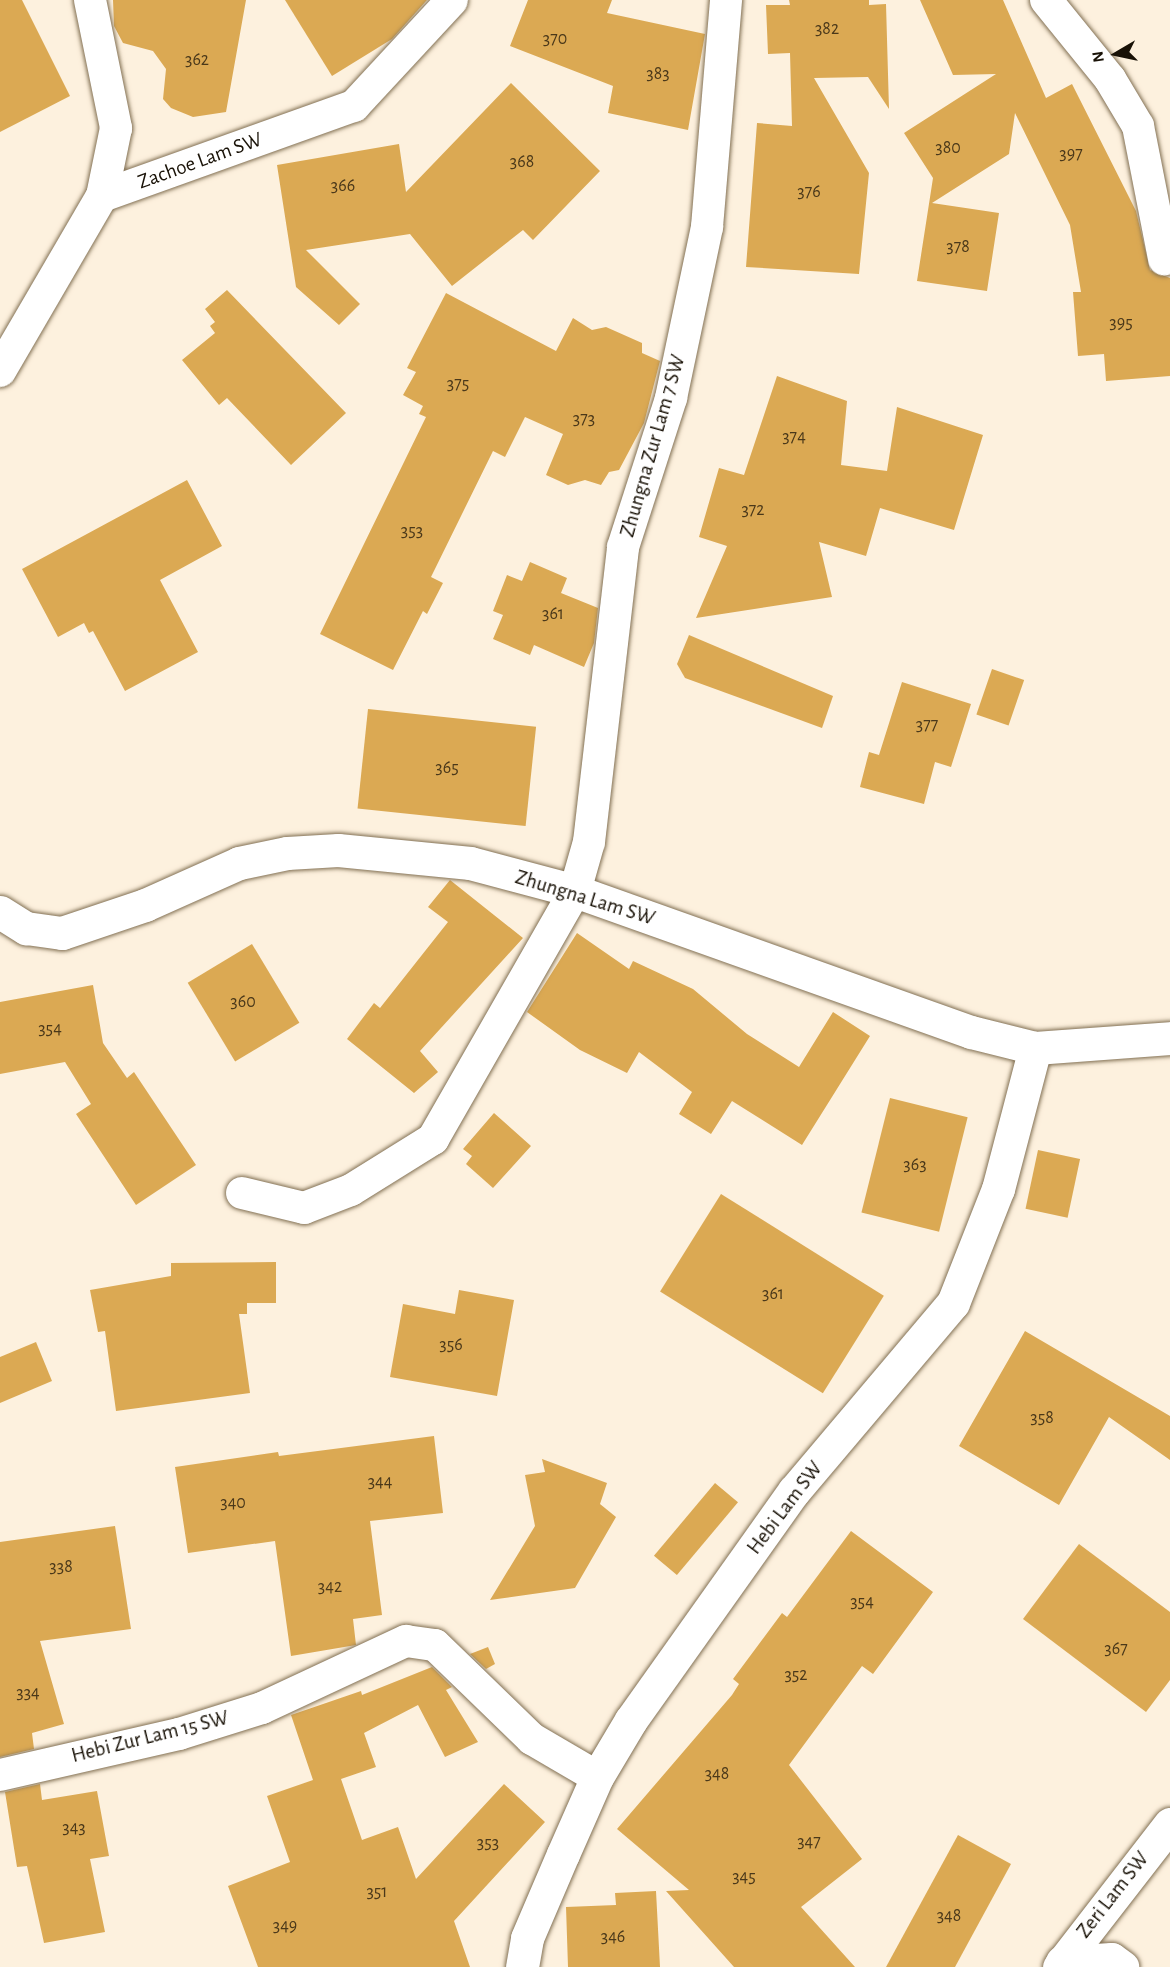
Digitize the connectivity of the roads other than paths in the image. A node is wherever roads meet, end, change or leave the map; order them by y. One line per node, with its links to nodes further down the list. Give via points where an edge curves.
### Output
1 (90, 0): 5 (street, via 116,128)
2 (452, 0): 5 (street, Zachoe Lam SW, via 354,106)
3 (726, 0): 8 (street, Zhungna Zur Lam 7 SW, via 707,227 671,398 623,547 589,842)
4 (1046, 0): 6 (street, via 1110,80 1138,126)
5 (102, 196): 7 (street)
6 (1164, 258)
7 (0, 371)
8 (575, 891): 9 (street, Zhungna Lam SW, via 470,863 338,850 287,853 239,863 145,905 62,933 26,928); 11 (street, Zhungna Lam SW, via 971,1032); 12 (street, Zhungna Zur Lam 7 SW, via 433,1139 351,1190 304,1208)
9 (0, 912)
10 (1170, 1038): 11 (street, Zhungna Lam SW)
11 (1035, 1048): 14 (street, Hebi Lam SW, via 998,1189 953,1303 794,1491 631,1719)
12 (242, 1193)
13 (0, 1775): 14 (street, Hebi Zur Lam 15 SW, via 179,1734 262,1708 406,1641 435,1645 532,1739)
14 (597, 1777): 17 (street, Hebi Lam SW, via 526,1938)
15 (1170, 1824): 16 (street, Zeri Lam SW)
16 (1060, 1964): 18 (street, via 1112,1959)
17 (522, 1967)
18 (1123, 1967)

